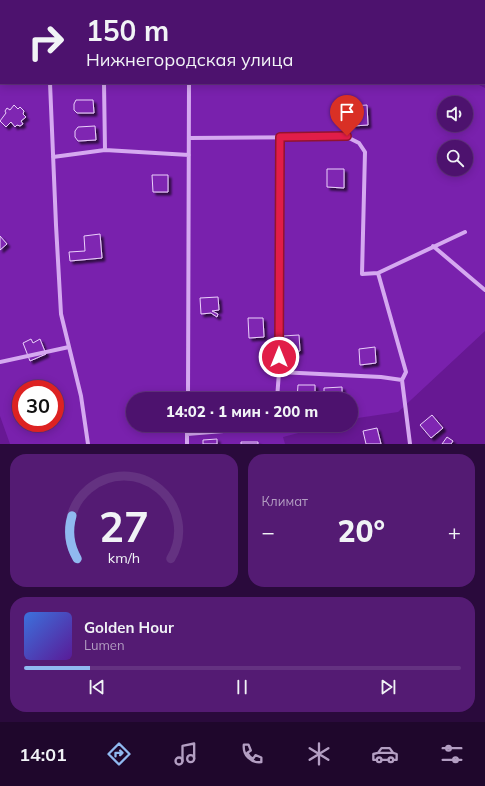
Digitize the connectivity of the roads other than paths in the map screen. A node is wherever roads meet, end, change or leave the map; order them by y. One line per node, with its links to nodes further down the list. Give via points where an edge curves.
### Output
1 (50, 84): 8 (street)
2 (104, 84): 6 (street)
3 (189, 84): 5 (street)
4 (280, 137): 5 (street); 11 (street, via 347,136 358,143 365,152 362,274); 15 (street)
5 (189, 138): 7 (street)
6 (105, 150): 7 (street); 8 (street)
7 (189, 155): 17 (street)
8 (53, 157): 13 (street, via 61,314)
9 (465, 232): 10 (street)
10 (433, 246): 11 (street); 12 (street)
11 (378, 273): 16 (street, via 406,372)
12 (485, 290)
13 (69, 347): 14 (street); 21 (street, via 81,396)
14 (0, 362)
15 (279, 372): 16 (street); 18 (street)
16 (402, 380): 23 (street)
17 (188, 392)
18 (278, 392)
19 (211, 432): 20 (street)
20 (187, 434): 22 (street)
21 (88, 444)
22 (187, 444)
23 (410, 444)

